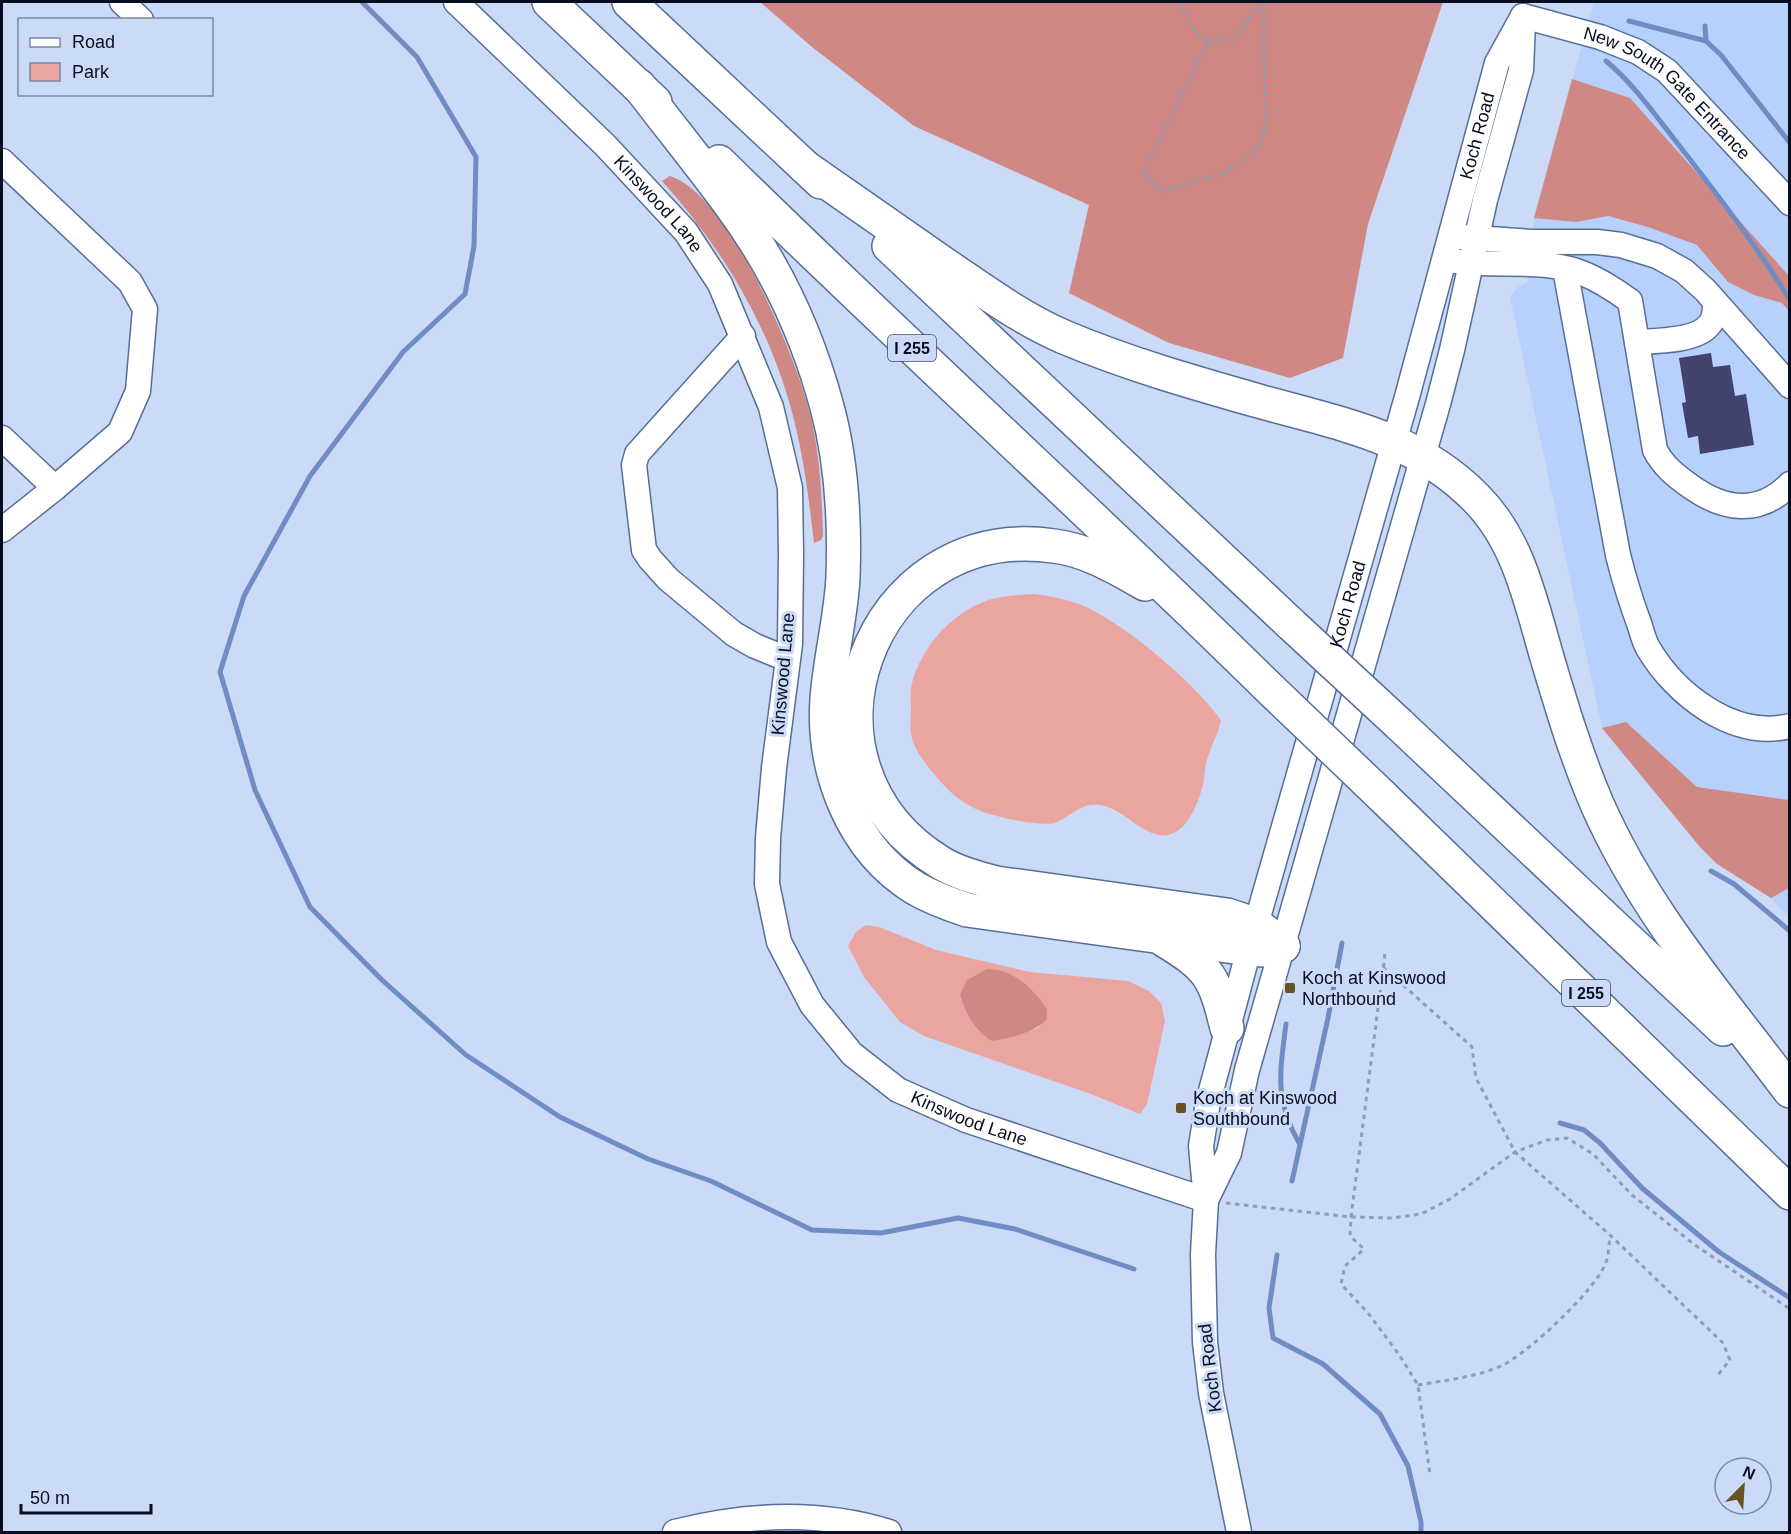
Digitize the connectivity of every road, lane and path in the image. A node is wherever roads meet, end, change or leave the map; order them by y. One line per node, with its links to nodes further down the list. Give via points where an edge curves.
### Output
1 (122, 2): 8 (street)
2 (456, 2): 20 (street, Kinswood Lane, via 605,145 686,232 720,284)
3 (549, 2): 10 (highway, I 255)
4 (629, 2): 12 (highway)
5 (1183, 2): 9 (path, via 1191,28)
6 (1261, 2): 9 (path, via 1234,39); 9 (path, via 1266,119 1253,155 1222,174 1161,191 1143,172)
7 (1525, 9): 13 (street, New South Gate Entrance, via 1638,52 1667,71); 14 (street, Koch Road, via 1497,63); 15 (street, Koch Road, via 1521,70)
8 (139, 18)
9 (1209, 42)
10 (639, 87): 29 (highway, I 255); 32 (highway, via 751,236 789,304 818,375 835,447 843,527 843,578 827,701 827,737 832,770 852,819 888,867 940,901 967,910)
11 (2, 161): 27 (street, via 130,282 145,309 138,392 120,432)
12 (805, 167): 24 (highway, via 984,291 1058,334 1142,366 1348,424); 38 (highway, bridge)
13 (1790, 203)
14 (1450, 236): 15 (street); 16 (street, Koch Road)
15 (1476, 239): 17 (street, Koch Road); 19 (street, via 1621,245 1657,256 1684,271)
16 (1443, 260): 17 (street); 24 (street, Koch Road)
17 (1470, 263): 18 (street); 25 (street, Koch Road, via 1452,350)
18 (1565, 269): 21 (street, via 1605,284 1630,301); 31 (street, via 1618,555 1647,647 1689,697 1716,715 1747,726)
19 (1715, 303): 21 (street, via 1710,325 1700,333); 22 (street)
20 (743, 336): 30 (street, Kinswood Lane, via 771,407 790,488); 30 (street, via 638,454 634,465 644,550 668,579 734,634)
21 (1637, 342): 26 (street, via 1655,450 1661,462 1707,499 1729,506 1753,506 1778,496)
22 (1790, 386)
23 (2, 438): 27 (street)
24 (1393, 441): 25 (highway); 33 (street, Koch Road)
25 (1423, 456): 34 (street, Koch Road); 38 (highway, via 1476,497 1504,534 1530,599 1568,727 1615,841 1657,914)
26 (1790, 484)
27 (55, 488): 28 (street)
28 (2, 530)
29 (1186, 607): 33 (highway, via 1107,562 1055,546 1006,544 961,556 916,582 884,620 870,646 857,695 858,749 879,803 895,826 925,852 965,874 996,883 1227,915); 40 (highway, I 255, bridge)
30 (788, 659): 41 (street, Kinswood Lane, via 774,768 767,884 779,942 812,1005 852,1054 898,1090 966,1120)
31 (1790, 726)
32 (1158, 936): 33 (highway); 37 (highway, via 1194,958 1208,974 1218,992)
33 (1253, 937): 34 (highway); 37 (street, Koch Road)
34 (1283, 946): 41 (street, Koch Road, via 1247,1070 1229,1154)
35 (1384, 954): 36 (path)
36 (1383, 967): 39 (path, via 1472,1047 1476,1078); 42 (path)
37 (1227, 1028): 41 (street, Koch Road, via 1208,1102 1202,1146)
38 (1790, 1092)
39 (1515, 1152): 42 (path, via 1421,1214); 43 (path); 44 (path, via 1546,1140 1567,1138 1593,1154 1632,1195 1695,1245)
40 (1790, 1193)
41 (1206, 1200): 42 (path); 50 (street, Koch Road, via 1205,1342 1213,1405)
42 (1351, 1217): 46 (path, via 1350,1236 1364,1250 1345,1266 1341,1284 1368,1313)
43 (1610, 1235): 45 (path, via 1723,1343 1730,1360); 46 (path, via 1606,1263 1591,1288 1506,1364 1482,1373)
44 (1790, 1309)
45 (1717, 1377)
46 (1418, 1385): 47 (path)
47 (1430, 1475)
48 (675, 1533): 49 (street, via 742,1519 788,1517 838,1520)
49 (889, 1533)
50 (1239, 1533)

